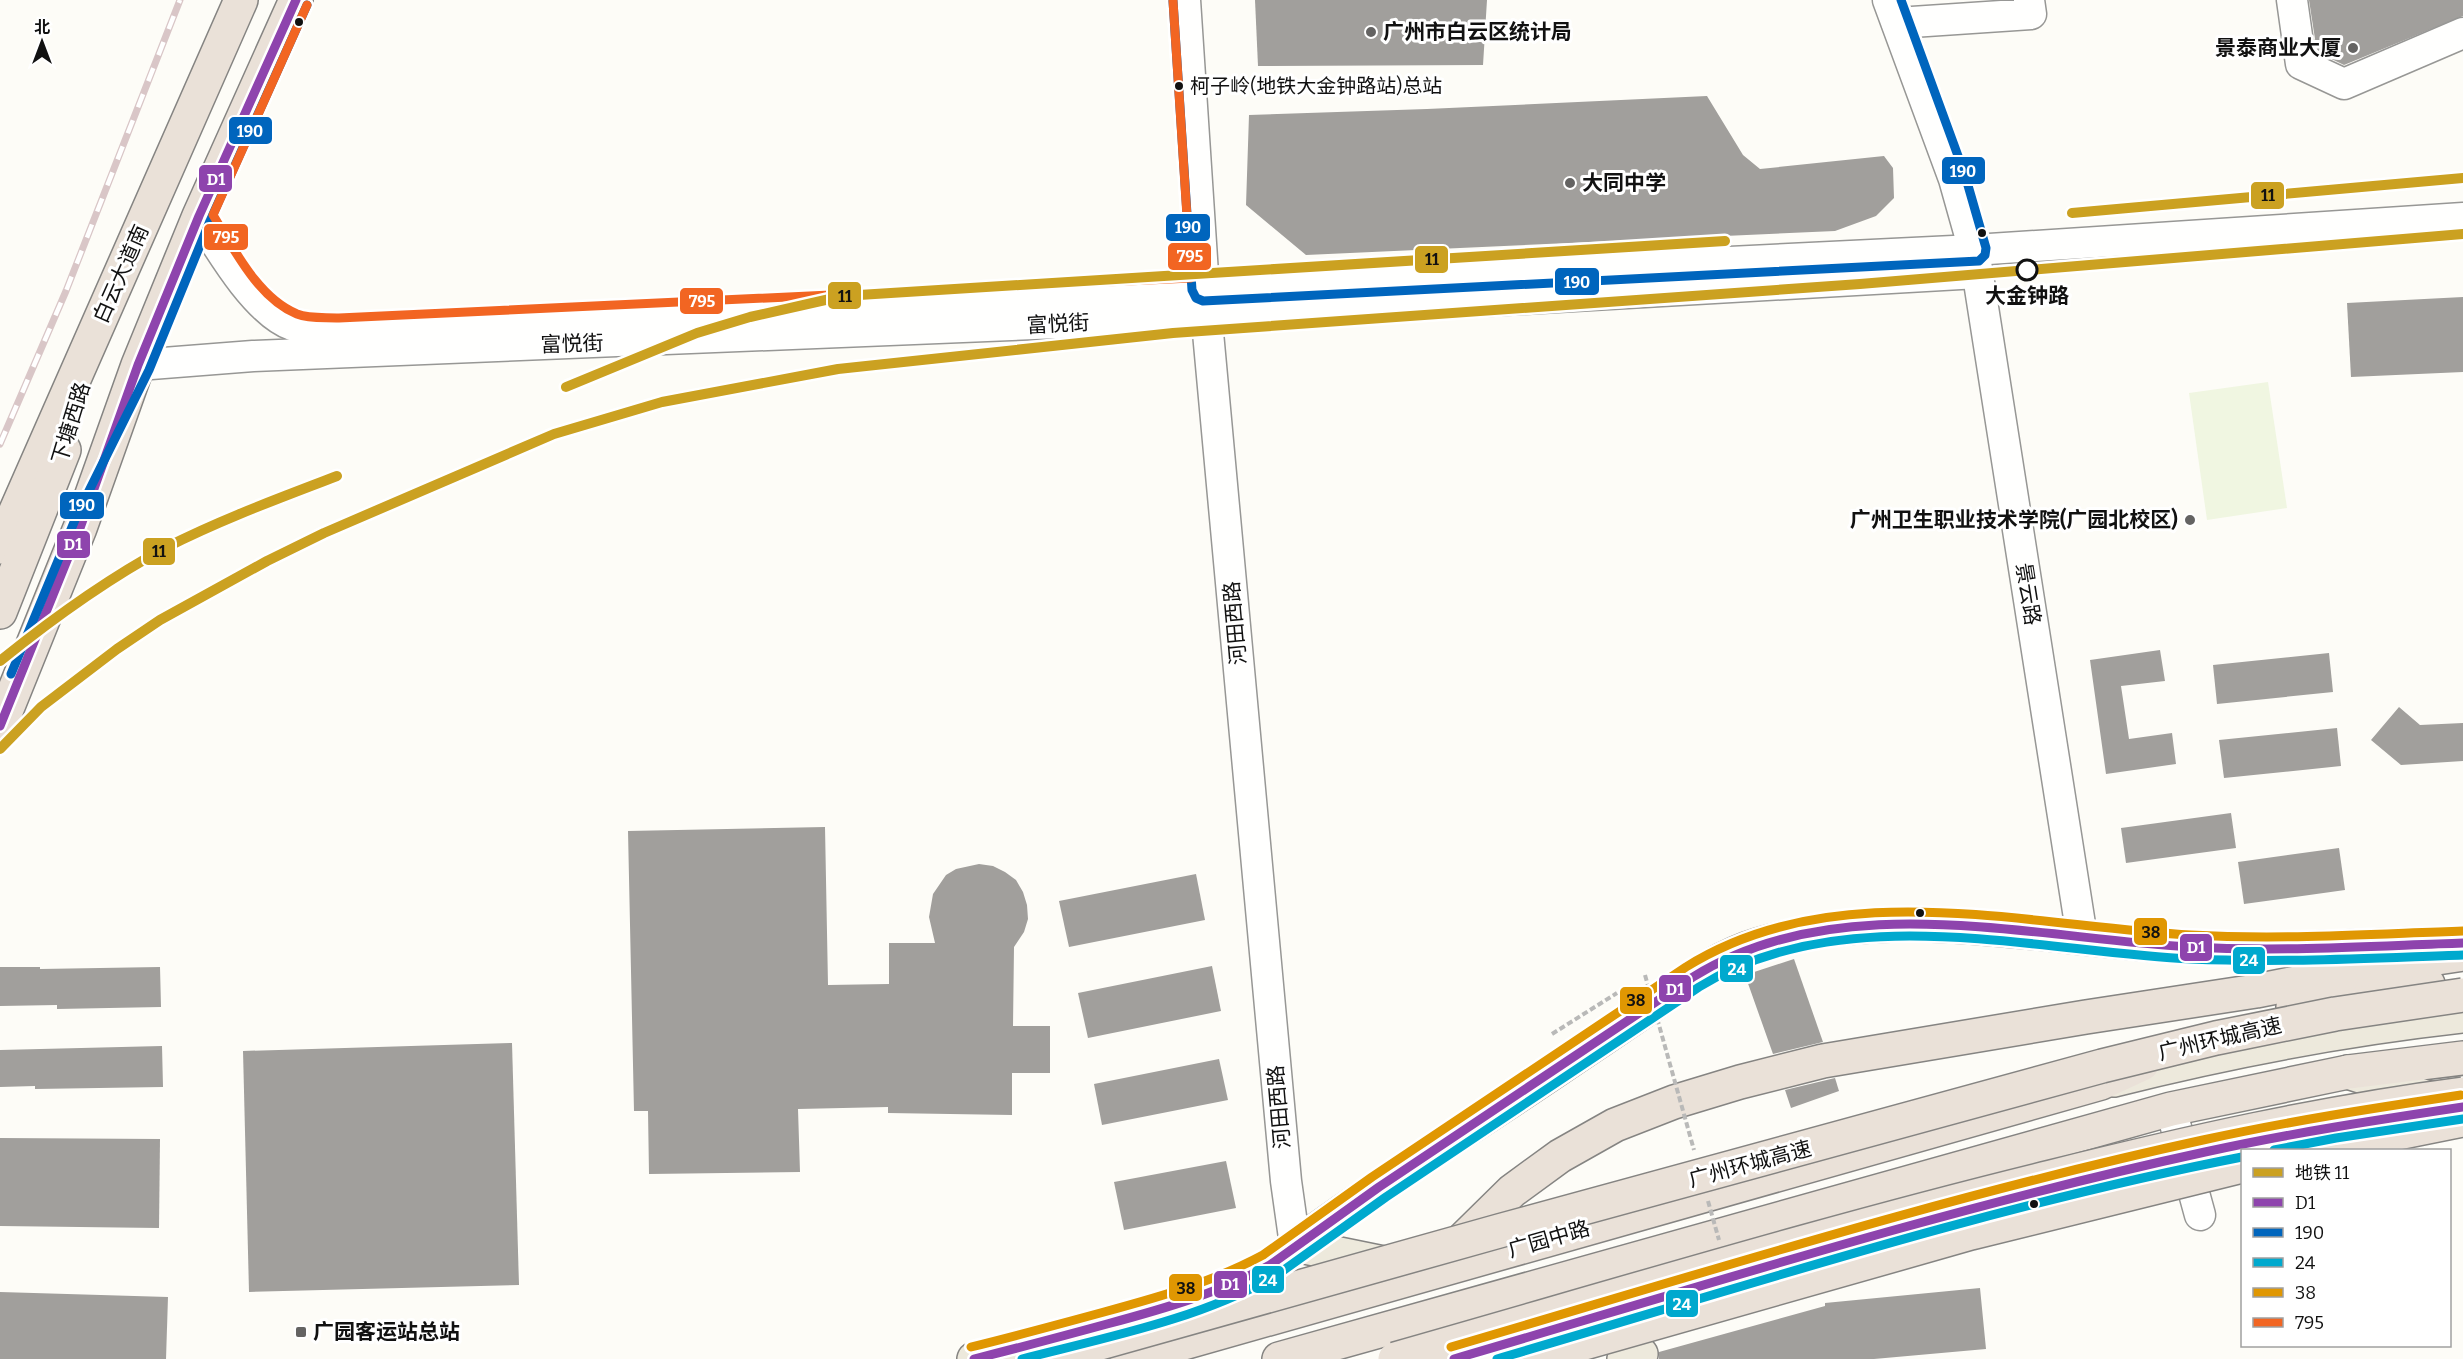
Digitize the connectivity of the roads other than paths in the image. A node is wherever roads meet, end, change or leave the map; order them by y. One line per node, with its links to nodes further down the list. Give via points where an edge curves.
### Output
1 (241, 0): 12 (highway, 白云大道南)
2 (296, 0): 8 (highway)
3 (1185, 0): 11 (street, 河田西路)
4 (2029, 0): 6 (street, via 2031,14)
5 (2292, 0): 7 (street, via 2301,64 2344,84)
6 (1893, 11): 10 (street, via 1954,179)
7 (2463, 33)
8 (199, 216): 11 (street, 富悦街, via 232,268 275,316 293,326 316,329); 13 (highway)
9 (2463, 218): 10 (street, 富悦街)
10 (1976, 261): 11 (street, 富悦街); 18 (street, 景云路)
11 (1206, 303): 13 (street, 富悦街); 33 (street, 河田西路, via 1285,1169)
12 (96, 332): 14 (highway, 白云大道南); 15 (highway, 下塘西路, via 67,441)
13 (138, 365): 16 (highway, 下塘西路, via 66,510); 17 (highway, via 80,528)
14 (0, 547)
15 (0, 612)
16 (0, 669)
17 (0, 726)
18 (2082, 937): 19 (main road, via 2253,950); 33 (main road, via 1921,924 1871,925 1827,929 1746,949 1693,976)
19 (2463, 943)
20 (2463, 954): 35 (highway, via 1823,1061 1674,1102 1615,1125 1560,1156 1512,1191)
21 (2463, 979): 26 (highway, via 2340,996 2213,1028)
22 (2463, 995): 41 (highway, 广州环城高速, bridge, via 2335,1014 2102,1066)
23 (2463, 1016): 26 (main road, 广园中路, via 2335,1032)
24 (2463, 1058): 25 (highway, 广园中路)
25 (2348, 1072): 27 (main road); 28 (highway, 广园中路)
26 (2102, 1083): 35 (highway, 广园中路)
27 (2462, 1107): 29 (highway); 30 (main road, via 2307,1130); 43 (highway, bridge, via 2335,1113 2219,1136 1847,1231)
28 (2171, 1109): 30 (street); 34 (highway, 广园中路)
29 (2316, 1149)
30 (2184, 1156): 32 (street); 36 (main road, via 1963,1212)
31 (2241, 1166): 45 (highway, bridge, via 1971,1233)
32 (2200, 1215)
33 (1296, 1245): 35 (main road); 37 (main road, via 1249,1278 1214,1293)
34 (1620, 1262): 36 (street); 42 (highway, 广园中路)
35 (1430, 1272): 38 (highway, 广园中路)
36 (1631, 1307): 39 (street); 44 (main road)
37 (1072, 1334): 38 (main road); 40 (main road)
38 (1136, 1357)
39 (1635, 1357)
40 (974, 1359)
41 (1043, 1359)
42 (1279, 1359)
43 (1395, 1359)
44 (1454, 1359)
45 (1528, 1359)

